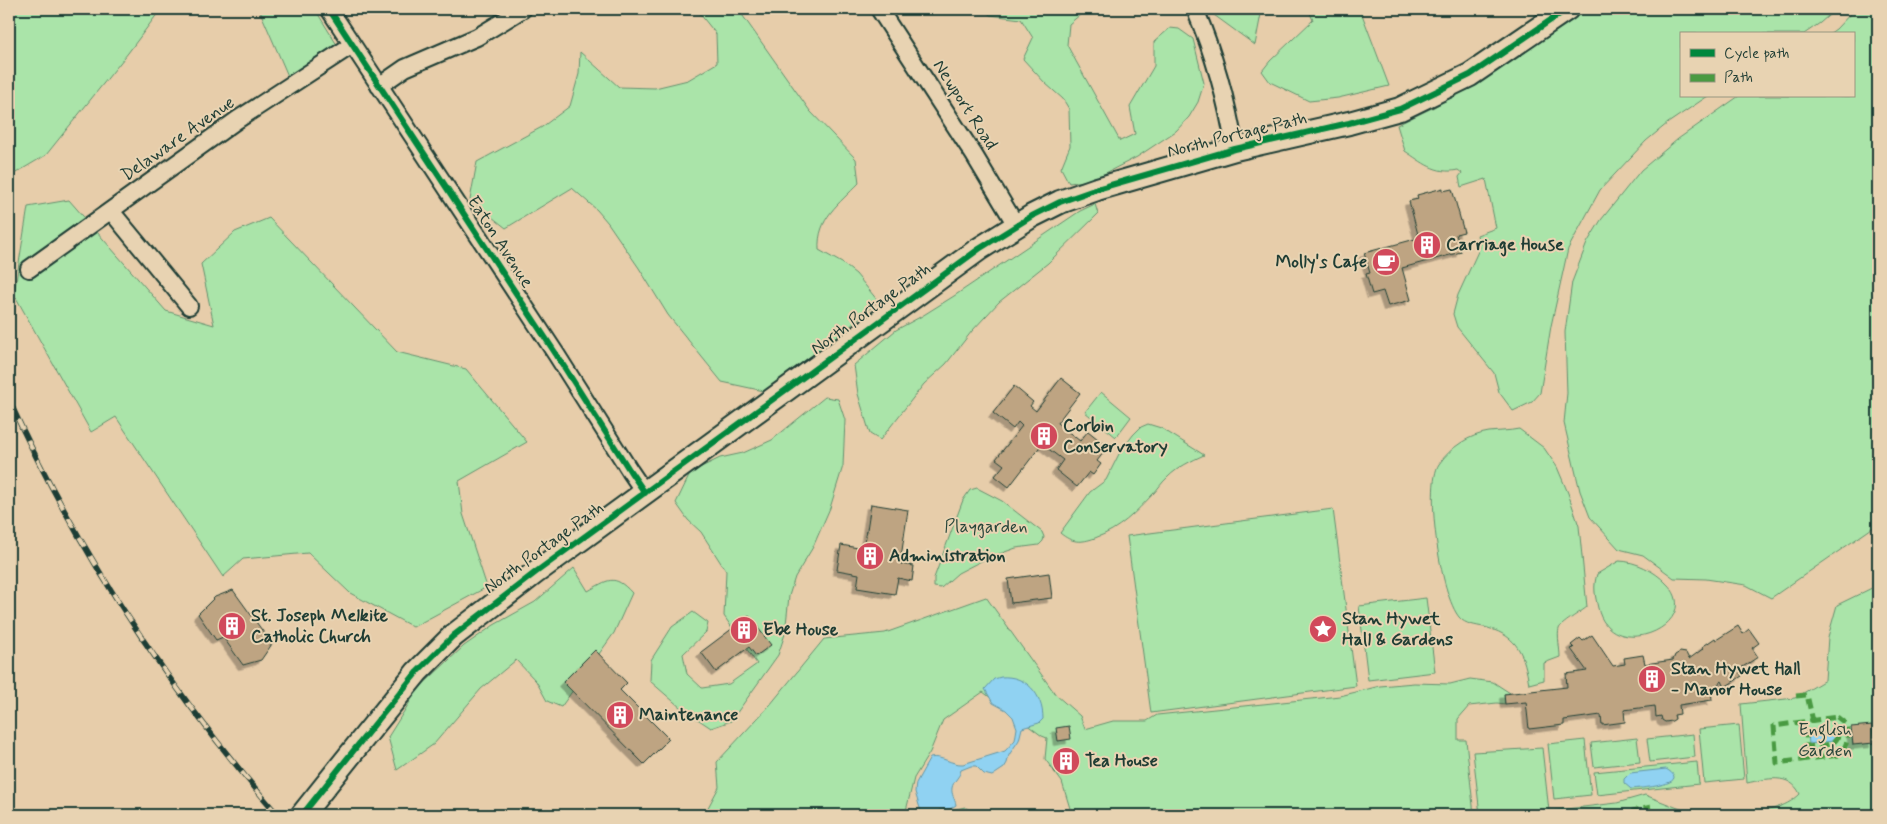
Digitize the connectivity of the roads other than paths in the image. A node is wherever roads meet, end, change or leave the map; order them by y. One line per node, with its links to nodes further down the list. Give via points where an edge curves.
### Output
1 (329, 9): 6 (street, Eaton Avenue)
2 (523, 9): 7 (street, via 477,37 405,68)
3 (879, 9): 10 (street, Newport Road)
4 (1195, 9): 8 (street, via 1215,62)
5 (1567, 9): 8 (main road, North Portage Path, via 1470,75 1400,109)
6 (352, 45): 7 (street, Eaton Avenue); 9 (street, Delaware Avenue, via 237,120)
7 (379, 86): 13 (street, Eaton Avenue)
8 (1235, 149): 10 (main road, North Portage Path, via 1060,202)
9 (110, 211): 11 (street, Delaware Avenue); 12 (street)
10 (1016, 225): 13 (main road, North Portage Path)
11 (29, 270)
12 (189, 306)
13 (645, 493): 14 (main road, North Portage Path, via 453,636 411,680)
14 (302, 815)

